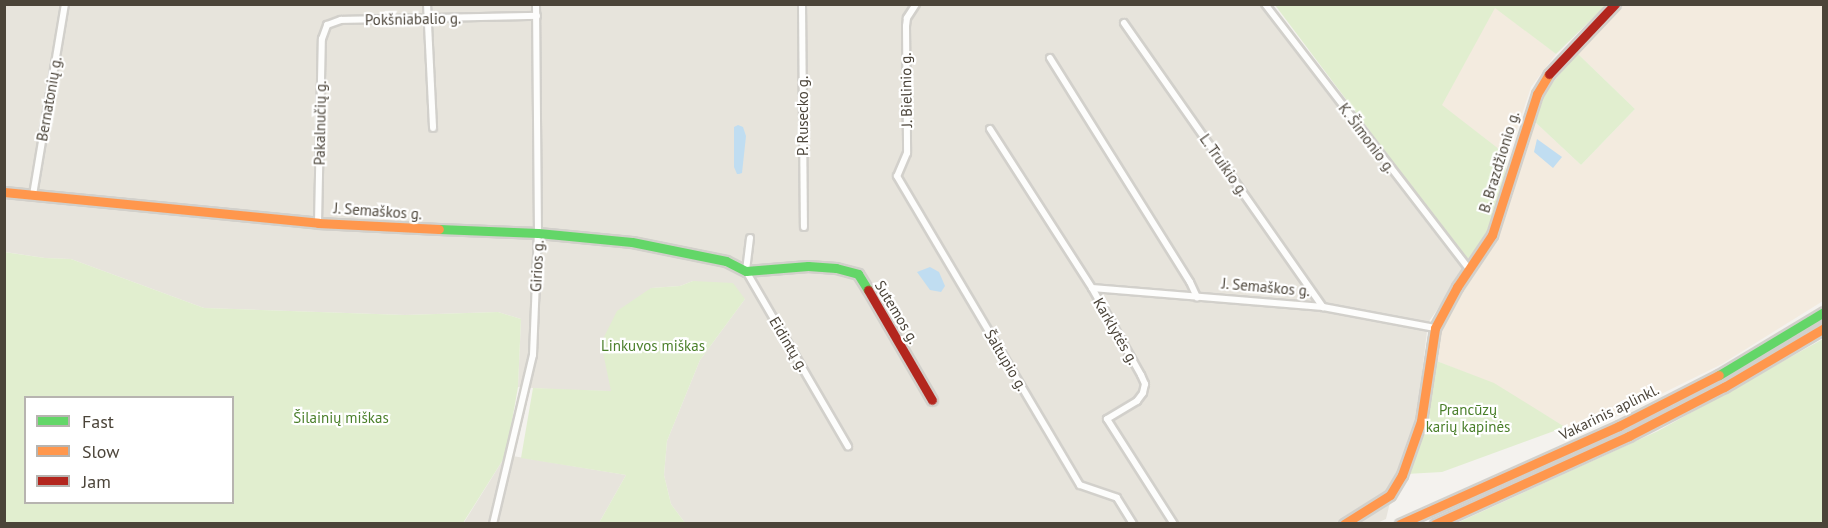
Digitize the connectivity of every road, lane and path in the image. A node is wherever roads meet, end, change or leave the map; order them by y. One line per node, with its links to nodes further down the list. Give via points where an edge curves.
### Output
1 (65, 4): 17 (street, Bernatonių g.)
2 (427, 4): 9 (street)
3 (536, 4): 8 (street, Girios g.)
4 (802, 4): 19 (street, P. Rusecko g.)
5 (916, 4): 15 (street, J. Bielinio g., via 906,26 907,153)
6 (1265, 4): 22 (street, K. Šimonio g.)
7 (1615, 4): 22 (main road, B. Brazdžionio g., via 1549,75 1537,94 1499,218)
8 (537, 16): 9 (street, Pokšniabalio g.); 20 (street, Girios g.)
9 (427, 20): 11 (street, Pokšniabalio g., via 341,20); 13 (street)
10 (1124, 23): 26 (street, L. Truikio g.)
11 (327, 25): 18 (street, Pakalnučių g., via 322,39)
12 (1050, 58): 25 (street)
13 (433, 128)
14 (990, 129): 24 (street, Karklytės g.)
15 (897, 176): 33 (street, Šaltupio g., via 1080,486 1117,498)
16 (4, 192): 17 (main road, J. Semaškos g.)
17 (33, 195): 18 (main road, J. Semaškos g.)
18 (318, 222): 20 (main road, J. Semaškos g.)
19 (804, 227)
20 (538, 233): 23 (main road, J. Semaškos g., via 656,245 726,261); 32 (street, Girios g., via 533,355)
21 (750, 238): 23 (street)
22 (1470, 270): 28 (main road, B. Brazdžionio g.)
23 (746, 271): 30 (main road, Sutemos g., via 808,266 858,274); 31 (street, Eidintų g.)
24 (1092, 288): 25 (street, J. Semaškos g.); 34 (street, Karklytės g., via 1145,384 1137,401 1107,419)
25 (1197, 297): 26 (street, J. Semaškos g.)
26 (1323, 307): 28 (street, J. Semaškos g.)
27 (1824, 312): 36 (main road, Vakarinis aplinkl., via 1716,376 1619,426)
28 (1435, 328): 35 (main road, B. Brazdžionio g., via 1421,421 1402,475 1390,495)
29 (1824, 328): 37 (main road, Vakarinis aplinkl., via 1733,382 1629,436)
30 (932, 400)
31 (848, 446)
32 (493, 524)
33 (1133, 524)
34 (1174, 524)
35 (1344, 524)
36 (1400, 524)
37 (1435, 524)

